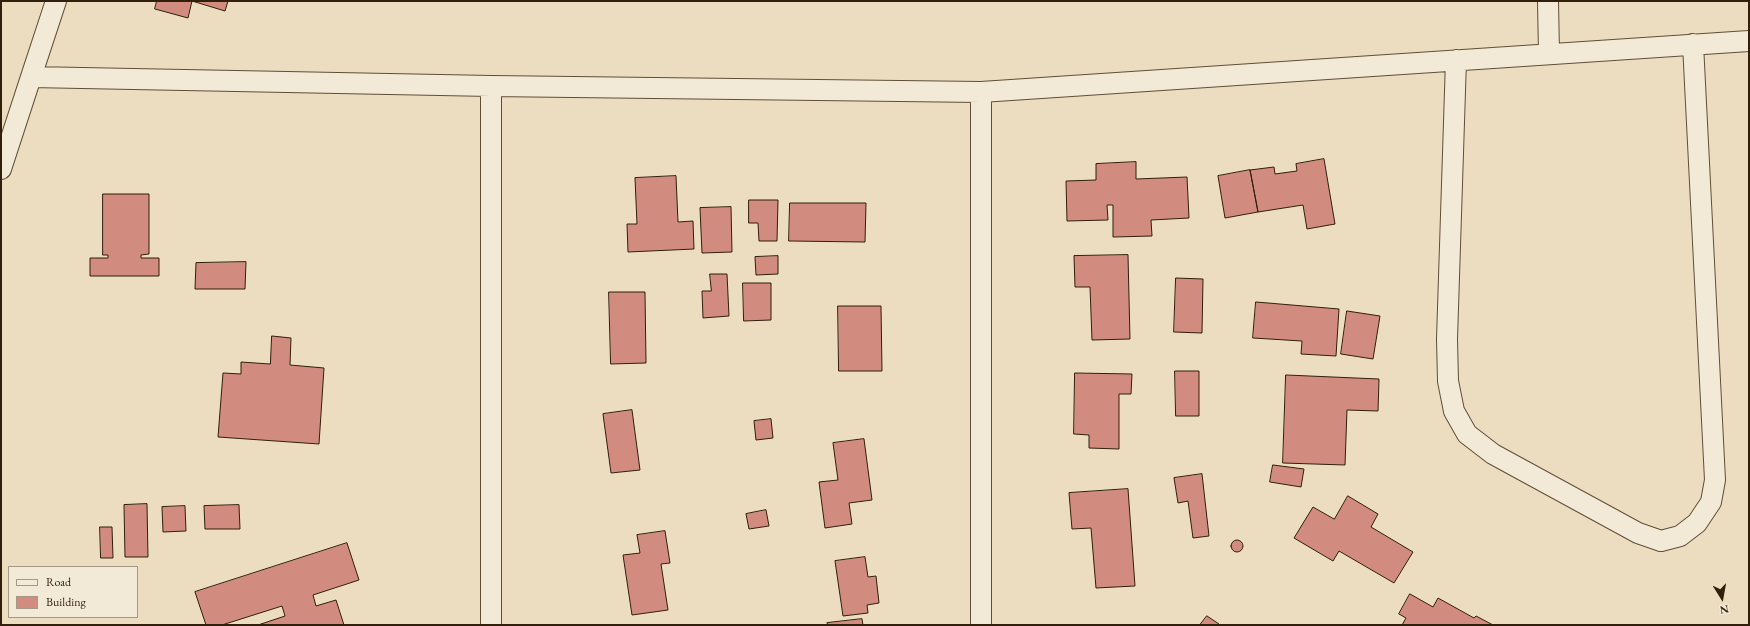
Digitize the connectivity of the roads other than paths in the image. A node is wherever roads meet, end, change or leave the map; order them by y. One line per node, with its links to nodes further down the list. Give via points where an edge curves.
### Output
1 (56, 1): 7 (street)
2 (1548, 1): 5 (street)
3 (1749, 41): 4 (street)
4 (1693, 44): 5 (street); 6 (street, via 1715,480 1711,502 1697,523 1680,536 1661,541 1638,533 1493,454 1467,434 1454,412 1448,381 1447,339)
5 (1549, 54): 6 (street)
6 (1456, 60): 9 (street)
7 (31, 77): 8 (street); 10 (street)
8 (491, 86): 9 (street); 11 (street)
9 (980, 92): 12 (street)
10 (1, 169)
11 (491, 625)
12 (981, 625)

